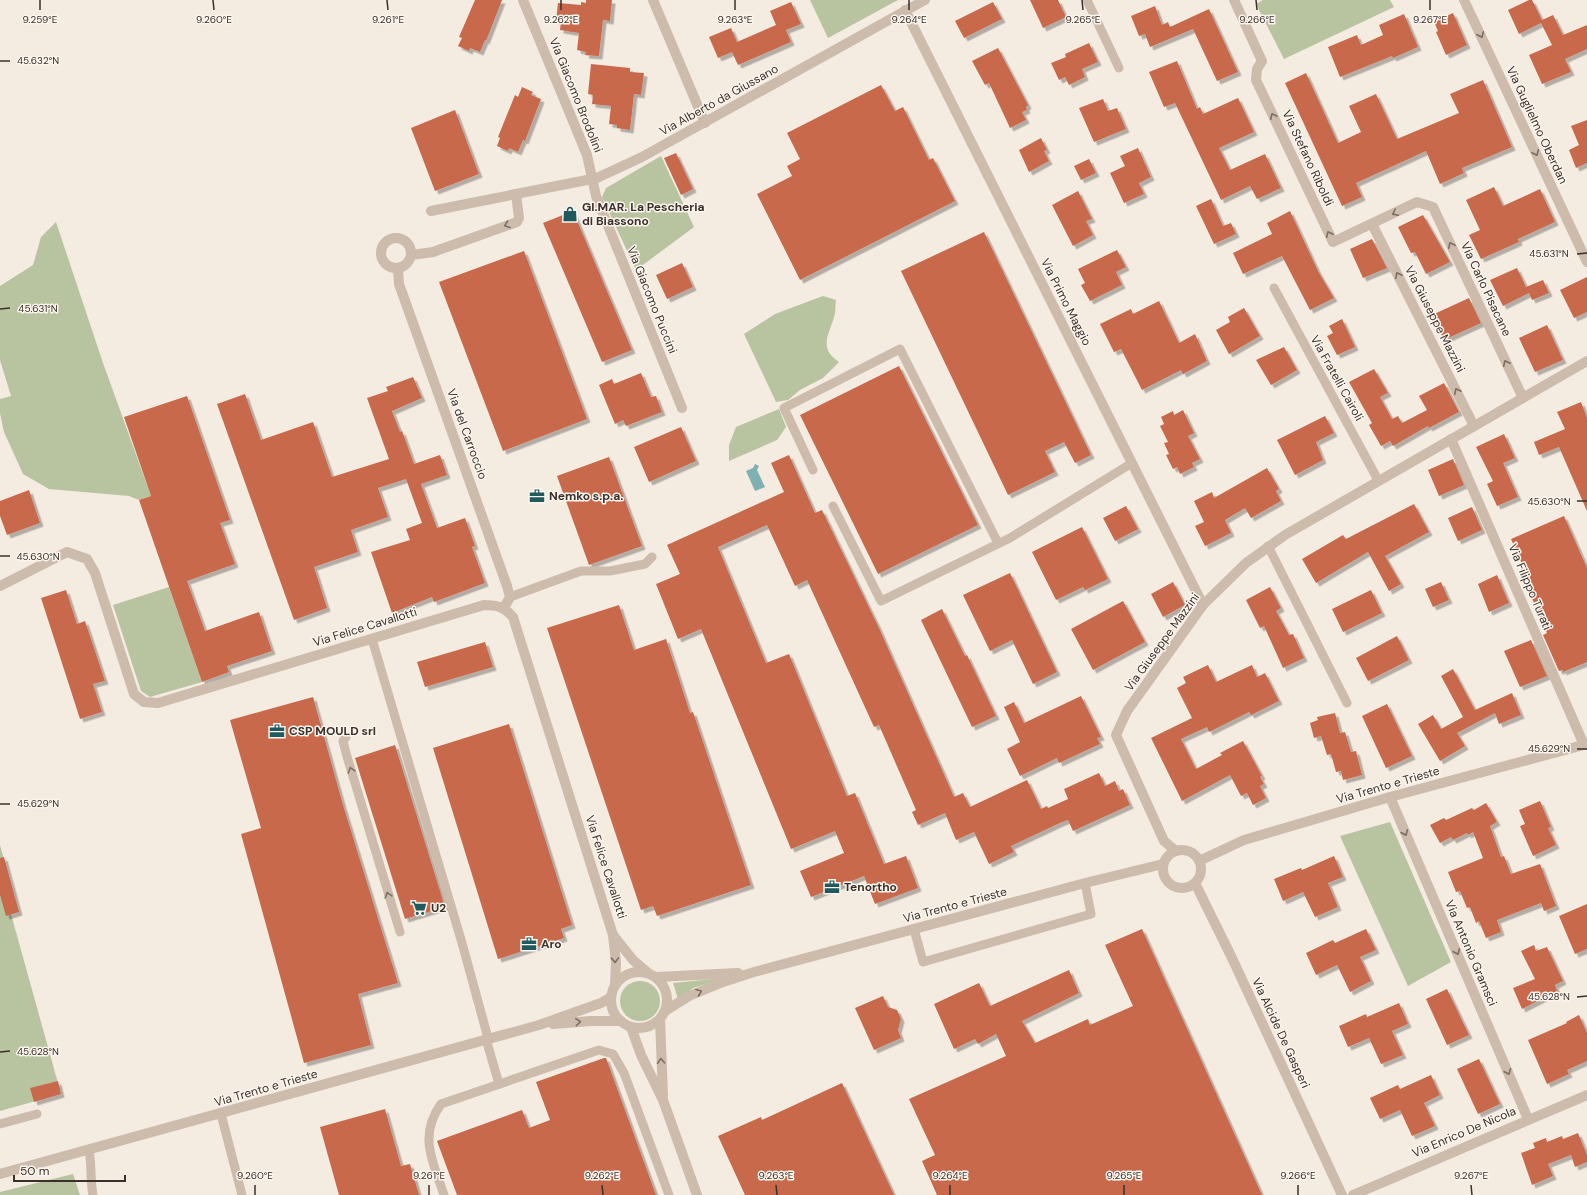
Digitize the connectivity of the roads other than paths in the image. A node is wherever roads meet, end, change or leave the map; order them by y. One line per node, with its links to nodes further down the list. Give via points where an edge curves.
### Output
1 (523, 0): 10 (street, Via Giacomo Brodolini, via 587,155)
2 (652, 0): 9 (street)
3 (925, 0): 7 (street, Via Alberto da Giussano)
4 (1087, 0): 8 (lane)
5 (1234, 0): 14 (street, Via Stefano Riboldi, one-way to 5, via 1333,242 1256,80 1257,69 1262,61)
6 (1464, 0): 16 (street, Via Guglielmo Oberdan, one-way to 16)
7 (905, 10): 9 (street, Via Alberto da Giussano); 24 (street, Via Primo Maggio)
8 (1119, 68)
9 (704, 123): 10 (street, Via Alberto da Giussano, via 642,157)
10 (592, 179): 11 (street, Via Alberto da Giussano); 21 (street, Via Giacomo Puccini, via 596,196)
11 (516, 194): 13 (street, Via Alberto da Giussano); 15 (street, one-way to 15, via 519,218 517,222 433,252)
12 (1417, 202): 14 (street, Via Stefano Riboldi, one-way to 14); 20 (street, Via Carlo Pisacane, one-way to 12, via 1433,207)
13 (430, 211)
14 (1372, 224): 22 (street, Via Giuseppe Mazzini, one-way to 14)
15 (411, 255): 17 (street, via 406,264); 17 (street, via 409,245 405,242 396,238 387,241 382,249 382,258 388,266)
16 (1587, 262)
17 (398, 268): 32 (street, Via del Carroccio, via 399,284)
18 (1274, 288): 26 (lane, Via Fratelli Cairoli)
19 (1587, 361): 20 (street, Via Giuseppe Mazzini)
20 (1523, 398): 22 (street, Via Giuseppe Mazzini)
21 (682, 408)
22 (1474, 426): 23 (street, Via Giuseppe Mazzini)
23 (1451, 439): 26 (street, Via Giuseppe Mazzini); 38 (street, Via Filippo Turati)
24 (1132, 463): 28 (lane); 33 (street, Via Primo Maggio)
25 (812, 470): 28 (lane, via 784,408 900,349)
26 (1378, 480): 29 (street, Via Giuseppe Mazzini)
27 (833, 506): 28 (lane, via 881,601)
28 (998, 543)
29 (1268, 546): 33 (street, Via Giuseppe Mazzini, via 1246,563); 36 (lane)
30 (652, 557): 32 (lane, via 645,564 610,572 581,571)
31 (0, 586): 35 (street, Via Felice Cavallotti, via 67,552 87,559 95,573 134,694 144,702 158,703)
32 (510, 597): 34 (street)
33 (1203, 605): 40 (street, Via Giuseppe Mazzini, via 1127,711 1116,735 1164,841)
34 (504, 608): 35 (street, Via Felice Cavallotti, via 484,605); 47 (street, Via Felice Cavallotti, via 513,617)
35 (372, 639): 57 (lane, via 462,944)
36 (1347, 702)
37 (346, 737): 46 (lane, one-way to 37, via 346,753 343,741)
38 (1586, 744): 39 (street, Via Trento e Trieste)
39 (1390, 797): 41 (street, Via Trento e Trieste, via 1244,840); 63 (street, Via Antonio Gramsci, one-way to 63)
40 (1176, 851): 41 (street, via 1192,853); 42 (street, via 1166,858)
41 (1199, 860): 44 (street, via 1201,873)
42 (1164, 864): 43 (street, Via Trento e Trieste); 44 (street, via 1164,877 1172,886 1184,888)
43 (1085, 883): 45 (street, Via Trento e Trieste); 45 (lane, via 1091,914 923,962)
44 (1195, 883): 72 (street, Via Alcide De Gasperi)
45 (914, 930): 49 (street, Via Trento e Trieste)
46 (400, 932)
47 (613, 935): 48 (street, Via Felice Cavallotti, via 633,960); 51 (street, Via Felice Cavallotti, one-way to 51)
48 (647, 972): 50 (street, Via Trento e Trieste); 51 (street, via 629,973)
49 (754, 972): 50 (street, Via Trento e Trieste); 53 (street, Via Trento e Trieste, one-way to 49, via 689,996)
50 (657, 977): 53 (street, via 665,987 668,999)
51 (615, 985): 52 (street)
52 (611, 997): 54 (street, via 613,1011); 55 (street, Via Trento e Trieste)
53 (663, 1015): 56 (street, Via Trento e Trieste, via 652,1025); 60 (street, one-way to 53)
54 (621, 1021): 55 (street, Via Trento e Trieste, one-way to 54); 56 (street)
55 (539, 1025): 57 (street, Via Trento e Trieste)
56 (631, 1027): 60 (street, via 641,1055)
57 (487, 1038): 58 (lane); 62 (street, Via Trento e Trieste)
58 (498, 1084): 69 (lane, via 440,1104 435,1112 429,1131 429,1150); 70 (lane, via 599,1050 613,1054 624,1073)
59 (1587, 1096): 63 (street, Via Enrico De Nicola)
60 (663, 1100): 71 (street)
61 (37, 1114): 64 (lane)
62 (221, 1114): 65 (street, Via Trento e Trieste); 68 (lane)
63 (1528, 1119): 73 (street, Via Enrico De Nicola)
64 (0, 1124)
65 (89, 1150): 66 (street, Via Trento e Trieste); 67 (lane)
66 (0, 1174)
67 (93, 1195)
68 (242, 1195)
69 (444, 1195)
70 (669, 1195)
71 (697, 1195)
72 (1342, 1195)
73 (1353, 1195)

